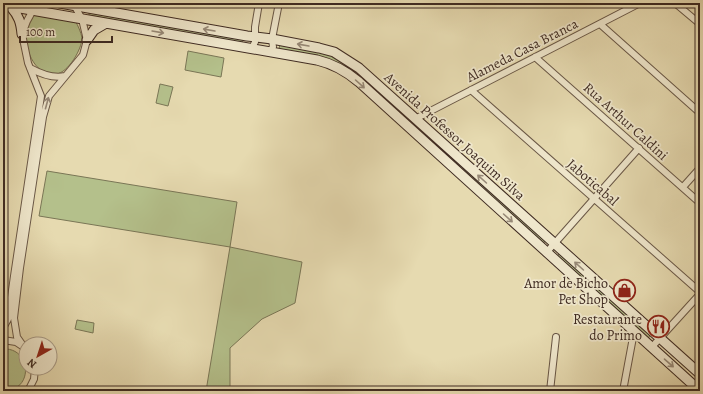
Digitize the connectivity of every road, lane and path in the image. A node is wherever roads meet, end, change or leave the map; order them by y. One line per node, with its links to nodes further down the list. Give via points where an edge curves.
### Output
1 (42, 3): 9 (street)
2 (60, 3): 7 (main road, Avenida Professor Joaquim Silva)
3 (259, 3): 15 (street)
4 (279, 3): 16 (street)
5 (640, 3): 12 (street, Alameda Casa Branca)
6 (675, 3): 13 (street)
7 (74, 5): 10 (street); 15 (main road, Avenida Professor Joaquim Silva, one-way to 7)
8 (7, 6): 9 (main road); 14 (main road, via 17,14)
9 (33, 10): 10 (main road); 14 (street)
10 (82, 19): 11 (main road, Avenida Professor Joaquim Silva); 17 (street)
11 (106, 23): 17 (main road, via 94,30); 18 (main road, Avenida Professor Joaquim Silva, one-way to 18)
12 (600, 24): 20 (street, Alameda Casa Branca); 24 (street)
13 (700, 24)
14 (22, 34): 21 (street)
15 (252, 37): 16 (main road, Avenida Professor Joaquim Silva); 18 (street)
16 (272, 39): 19 (street, via 273,47); 25 (main road, Avenida Professor Joaquim Silva, one-way to 16, via 359,68 334,52)
17 (87, 40): 22 (street, via 82,55)
18 (248, 47): 19 (main road, Avenida Professor Joaquim Silva)
19 (270, 51): 33 (main road, Avenida Professor Joaquim Silva, one-way to 33, via 328,62 341,68)
20 (535, 57): 23 (street, Alameda Casa Branca); 26 (street, Rua Arthur Caldini)
21 (30, 68): 22 (street, via 49,76); 31 (street, via 41,96)
22 (65, 76): 31 (street, one-way to 22, via 43,117 49,96)
23 (471, 90): 25 (street, Alameda Casa Branca); 29 (street, Jaboticabal)
24 (700, 113)
25 (415, 119): 32 (main road, Avenida Professor Joaquim Silva, one-way to 25)
26 (639, 148): 28 (street, Rua Arthur Caldini); 29 (street)
27 (700, 168): 28 (street)
28 (683, 187): 30 (street, Rua Arthur Caldini)
29 (594, 199): 32 (street); 34 (street, Jaboticabal)
30 (700, 203)
31 (22, 239): 35 (street, via 8,319); 38 (street, via 14,318)
32 (554, 244): 33 (street); 39 (main road, Avenida Professor Joaquim Silva, one-way to 32)
33 (546, 253): 36 (main road, Avenida Professor Joaquim Silva)
34 (700, 293): 39 (street)
35 (3, 328)
36 (634, 332): 42 (main road, Avenida Professor Joaquim Silva); 47 (street)
37 (556, 337): 46 (street)
38 (18, 338)
39 (660, 339): 42 (street); 43 (main road, Avenida Professor Joaquim Silva)
40 (3, 340): 41 (street)
41 (18, 343)
42 (651, 348): 48 (main road, Avenida Professor Joaquim Silva, one-way to 48)
43 (700, 374)
44 (34, 376): 45 (street)
45 (30, 390)
46 (550, 391)
47 (623, 391)
48 (700, 391)

